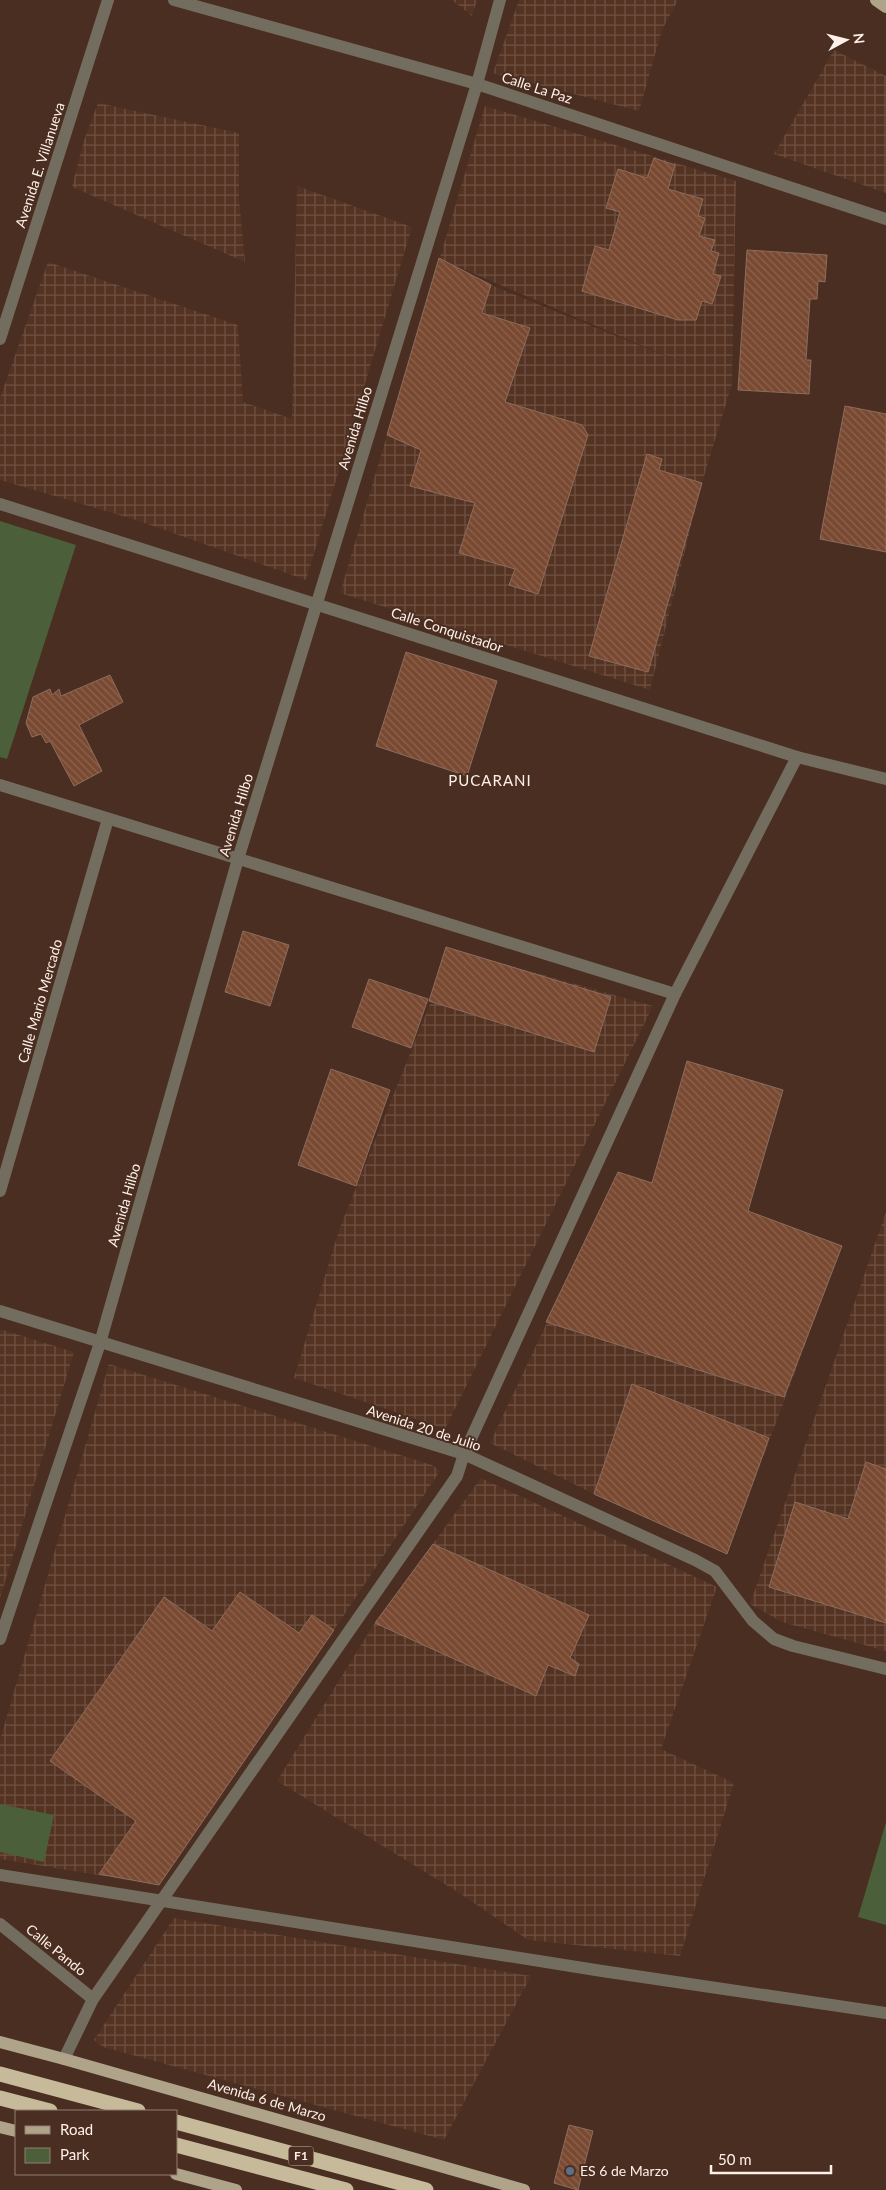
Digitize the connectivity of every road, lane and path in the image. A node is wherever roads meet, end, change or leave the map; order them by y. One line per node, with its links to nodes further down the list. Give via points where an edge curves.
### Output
1 (108, 0): 8 (street, Avenida E. Villanueva)
2 (174, 0): 6 (street, Calle La Paz)
3 (500, 0): 6 (street, Avenida Hilbo)
4 (876, 0): 5 (main road)
5 (886, 7)
6 (476, 84): 7 (street, Calle La Paz); 10 (street, Avenida Hilbo)
7 (886, 218)
8 (0, 339)
9 (0, 504): 10 (street, Calle Conquistador)
10 (316, 604): 11 (street, Calle Conquistador); 15 (street, Avenida Hilbo)
11 (797, 757): 12 (street, Calle Conquistador); 16 (street)
12 (886, 779)
13 (0, 785): 14 (street)
14 (108, 819): 15 (street); 17 (street, Calle Mario Mercado)
15 (238, 859): 16 (street); 19 (street, Avenida Hilbo)
16 (674, 994): 20 (street)
17 (0, 1191)
18 (0, 1311): 19 (street, Avenida 20 de Julio)
19 (100, 1343): 20 (street, Avenida 20 de Julio); 21 (street, Avenida Hilbo)
20 (464, 1454): 22 (street, Avenida 20 de Julio, via 695,1560 715,1572 752,1620 774,1639); 24 (street, via 457,1476)
21 (0, 1639)
22 (886, 1669)
23 (0, 1875): 24 (street)
24 (163, 1901): 26 (street); 27 (street)
25 (0, 1924): 26 (street, Calle Pando)
26 (93, 1999): 29 (street)
27 (886, 2013)
28 (0, 2042): 29 (main road, Avenida 6 de Marzo)
29 (64, 2059): 42 (main road, Avenida 6 de Marzo)
30 (1, 2074): 33 (highway)
31 (0, 2098): 32 (highway)
32 (46, 2110)
33 (134, 2110)
34 (178, 2123): 41 (highway, F1)
35 (0, 2127): 36 (main road)
36 (15, 2131)
37 (178, 2146): 40 (highway, F1)
38 (178, 2175): 39 (main road)
39 (236, 2190)
40 (346, 2190)
41 (426, 2190)
42 (524, 2190)

